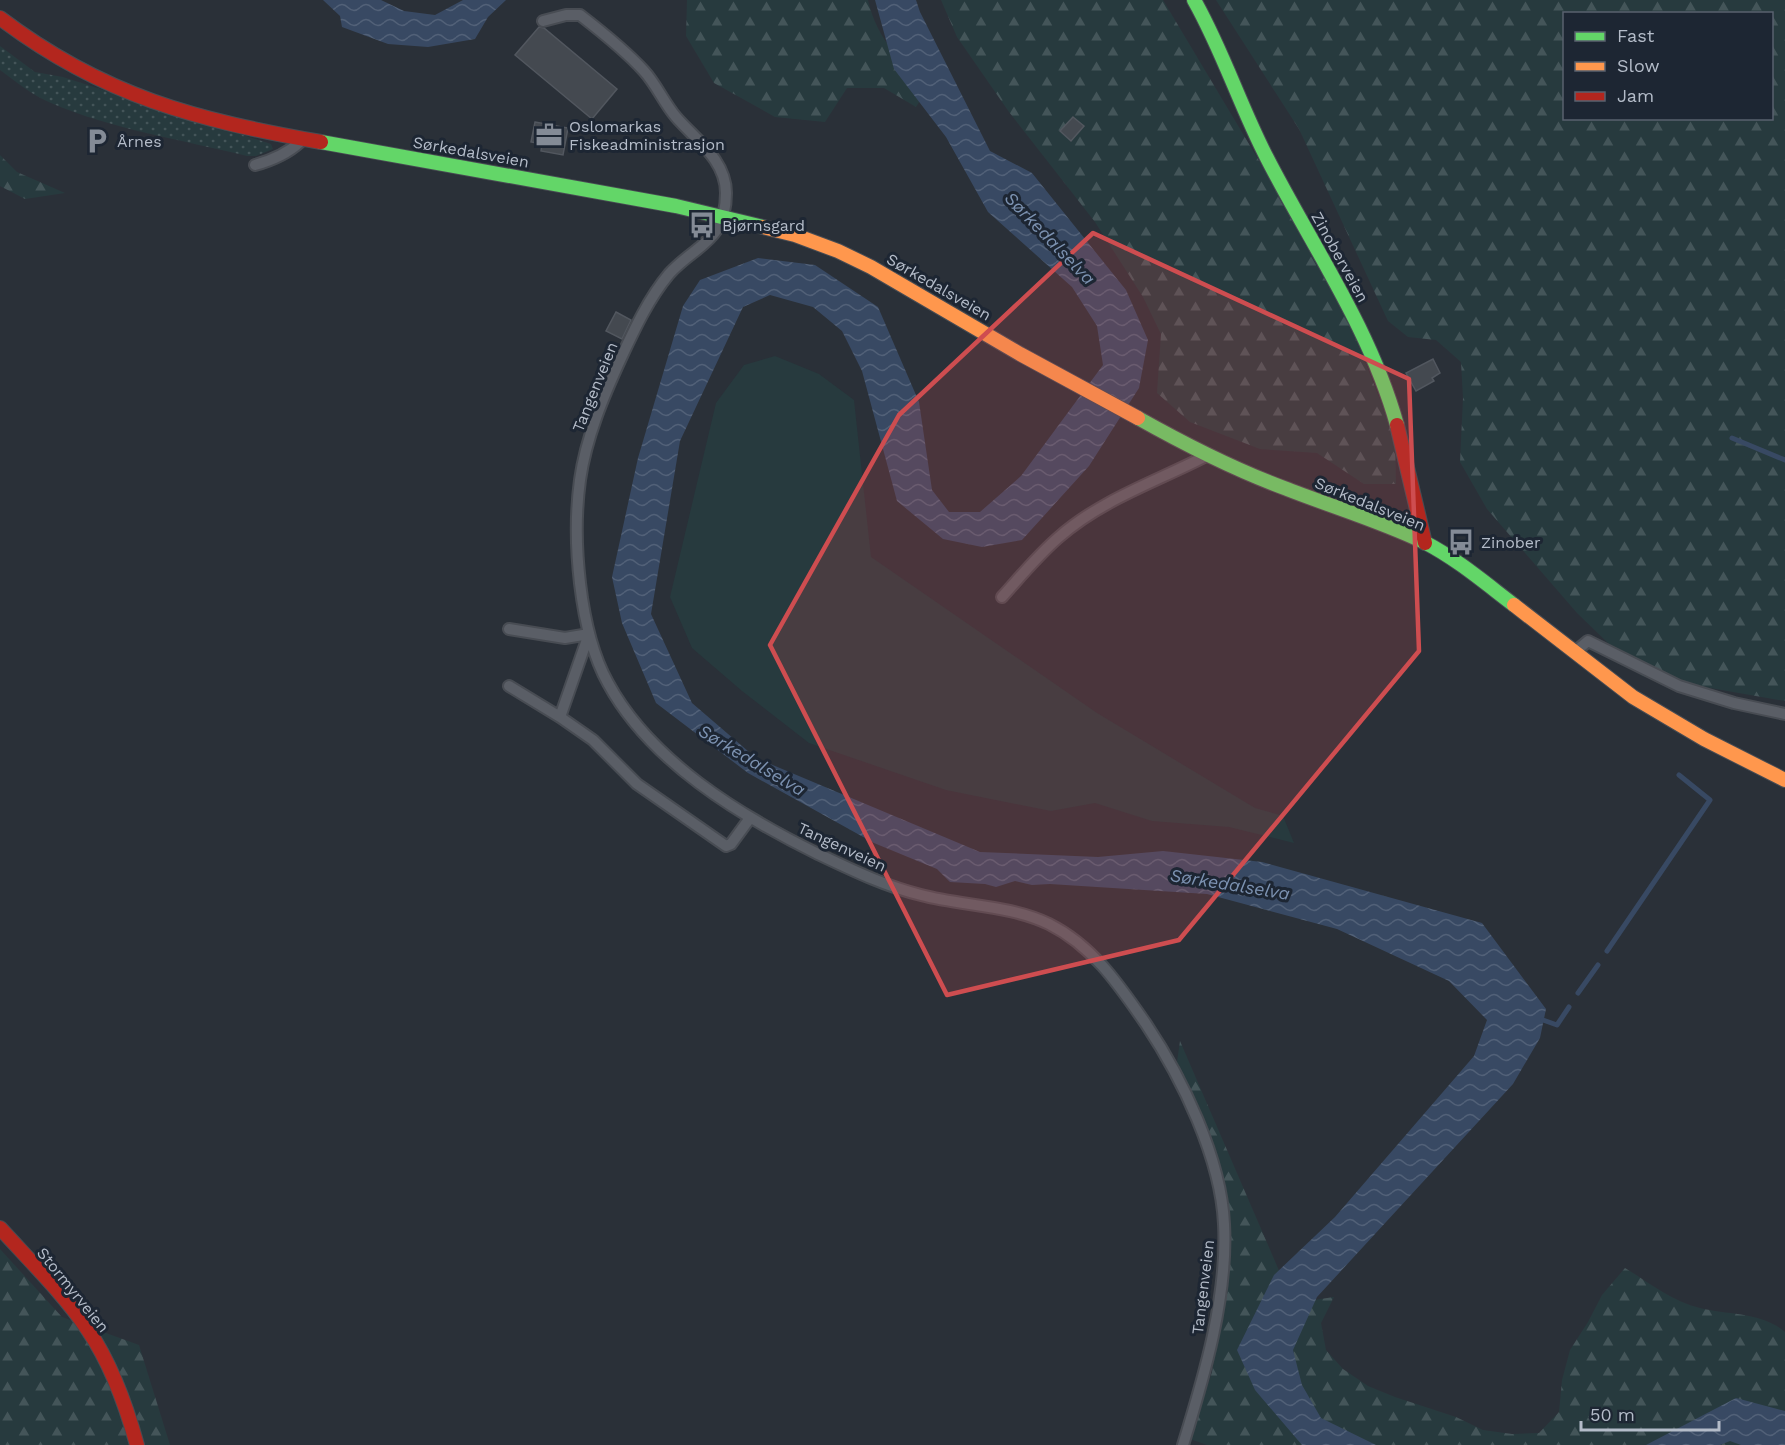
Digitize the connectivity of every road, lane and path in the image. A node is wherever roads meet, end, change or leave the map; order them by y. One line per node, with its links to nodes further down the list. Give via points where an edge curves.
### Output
1 (1194, 0): 8 (street, Zinoberveien, via 1263,150 1370,350 1413,483)
2 (0, 18): 4 (street, Sørkedalsveien, via 69,65 139,98 190,116)
3 (543, 21): 6 (lane, via 580,15 646,73 673,114 716,159 726,191)
4 (303, 139): 5 (lane, via 274,160); 6 (street, Sørkedalsveien)
5 (255, 165)
6 (723, 216): 7 (street, Sørkedalsveien, via 795,235 854,259); 11 (lane, Tangenveien, via 711,238 670,273 640,319 592,429 580,480 578,539)
7 (1207, 456): 8 (street, Sørkedalsveien); 9 (lane, via 1123,495 1080,521 1059,537)
8 (1425, 543): 12 (street, Sørkedalsveien, via 1459,563)
9 (1002, 597)
10 (508, 629): 11 (lane, via 565,638)
11 (589, 634): 15 (lane); 17 (lane, Tangenveien, via 611,689 650,740)
12 (1574, 653): 14 (lane, via 1587,641 1679,686); 16 (street, Sørkedalsveien, via 1662,716)
13 (509, 686): 15 (lane)
14 (1785, 714)
15 (560, 717): 17 (lane, via 593,740 637,784 726,846)
16 (1785, 780)
17 (750, 818): 20 (lane, Tangenveien, via 893,887 1050,924 1091,952 1119,984 1165,1052 1207,1144 1222,1197 1225,1226 1219,1296 1206,1370)
18 (0, 1228): 19 (street, Stormyrveien, via 88,1331 107,1362)
19 (137, 1445)
20 (1183, 1445)

